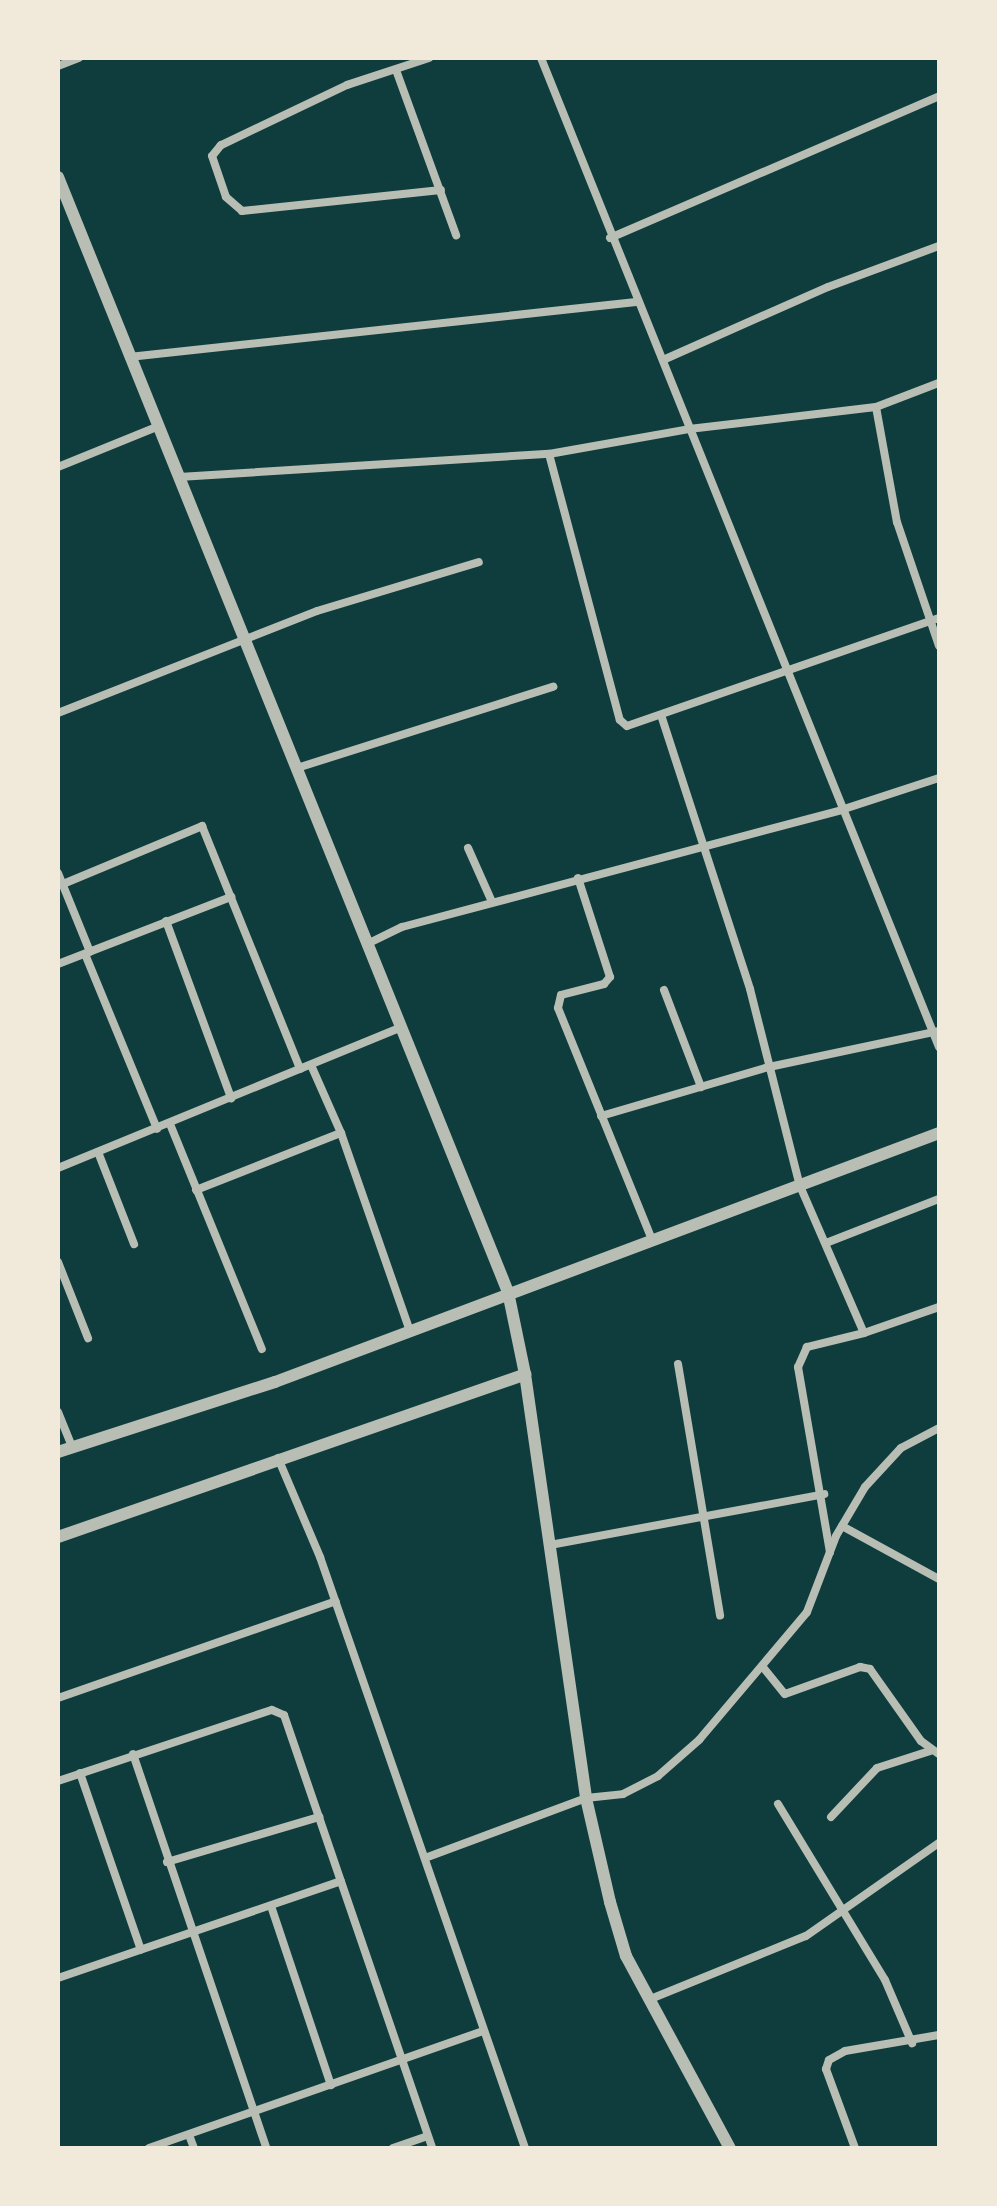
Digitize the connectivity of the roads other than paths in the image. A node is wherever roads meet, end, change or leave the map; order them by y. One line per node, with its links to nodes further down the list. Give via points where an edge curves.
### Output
1 (79, 58): 4 (street)
2 (429, 58): 5 (street)
3 (541, 58): 10 (street)
4 (58, 66)
5 (396, 70): 8 (street); 8 (street, via 347,85 221,145 212,156 214,174 226,197 242,211)
6 (939, 96): 10 (street)
7 (58, 177): 13 (street)
8 (441, 190): 9 (street)
9 (456, 235)
10 (610, 238): 12 (street)
11 (939, 246): 14 (street, via 828,287)
12 (636, 302): 13 (street); 14 (street)
13 (129, 357): 17 (street)
14 (663, 360): 18 (street)
15 (939, 383): 16 (street)
16 (876, 407): 18 (street); 23 (street, via 897,522)
17 (159, 426): 20 (street); 21 (street)
18 (689, 429): 19 (street); 26 (street)
19 (549, 454): 21 (street); 29 (street, via 620,720 635,728)
20 (58, 466)
21 (179, 477): 24 (street)
22 (479, 562): 24 (street, via 317,611)
23 (935, 620): 25 (street); 26 (street)
24 (245, 641): 28 (street); 30 (street)
25 (939, 646)
26 (791, 673): 29 (street); 32 (street)
27 (553, 687): 30 (street)
28 (58, 713)
29 (662, 718): 33 (street)
30 (297, 768): 41 (street)
31 (939, 778): 32 (street)
32 (841, 810): 33 (street); 46 (street)
33 (703, 846): 36 (street); 49 (street, via 750,989)
34 (468, 848): 39 (street)
35 (58, 873): 37 (street)
36 (578, 878): 39 (street); 53 (street, via 610,977 604,984 561,995 558,1008)
37 (63, 884): 38 (street, via 202,826); 42 (street)
38 (231, 897): 40 (street); 50 (street)
39 (492, 902): 41 (street, via 402,927)
40 (166, 921): 42 (street); 52 (street)
41 (367, 944): 45 (street)
42 (87, 953): 43 (street); 55 (street)
43 (58, 964)
44 (664, 990): 51 (street)
45 (399, 1028): 48 (street); 67 (street)
46 (936, 1032): 47 (street); 49 (street)
47 (939, 1047)
48 (311, 1065): 50 (street); 56 (street)
49 (769, 1067): 51 (street); 60 (street)
50 (300, 1069): 52 (street)
51 (701, 1087): 53 (street)
52 (231, 1098): 54 (street)
53 (601, 1116): 63 (street)
54 (170, 1124): 55 (street); 61 (street)
55 (157, 1129): 58 (street)
56 (341, 1133): 61 (street); 69 (street)
57 (939, 1133): 60 (street)
58 (98, 1152): 59 (street); 65 (street)
59 (58, 1168)
60 (800, 1186): 63 (street); 64 (street)
61 (196, 1190): 72 (street)
62 (939, 1199): 64 (street)
63 (652, 1240): 67 (street)
64 (826, 1243): 70 (street)
65 (134, 1244)
66 (58, 1262): 71 (street)
67 (508, 1292): 69 (street); 74 (street)
68 (939, 1307): 70 (street)
69 (410, 1331): 77 (street, via 275,1382)
70 (864, 1333): 80 (street, via 807,1347 798,1367)
71 (88, 1338)
72 (262, 1349)
73 (678, 1364): 81 (street)
74 (525, 1374): 79 (street); 84 (street)
75 (58, 1412): 77 (street)
76 (939, 1428): 82 (street, via 901,1448 865,1487)
77 (72, 1446): 78 (street)
78 (58, 1452)
79 (278, 1458): 83 (street); 87 (street)
80 (824, 1494): 81 (street); 85 (street)
81 (701, 1517): 84 (street); 88 (street)
82 (842, 1526): 85 (street); 86 (street)
83 (58, 1537)
84 (550, 1545): 95 (street)
85 (830, 1552): 89 (street, via 807,1612)
86 (939, 1579)
87 (336, 1601): 90 (street); 100 (street)
88 (720, 1616)
89 (762, 1666): 91 (street, via 785,1694 860,1667 870,1669); 95 (street, via 699,1740 658,1776 623,1794)
90 (58, 1698)
91 (934, 1753): 98 (street, via 877,1768)
92 (133, 1754): 93 (street); 97 (street, via 272,1710 284,1715); 101 (street)
93 (80, 1773): 94 (street); 106 (street)
94 (58, 1781)
95 (586, 1798): 100 (street); 108 (street, via 626,1956)
96 (778, 1804): 104 (street)
97 (319, 1817): 101 (street); 102 (street)
98 (831, 1817)
99 (939, 1843): 104 (street)
100 (425, 1858): 109 (street)
101 (167, 1862): 105 (street)
102 (341, 1881): 103 (street); 112 (street)
103 (271, 1906): 105 (street); 113 (street)
104 (841, 1914): 108 (street, via 785,1946); 111 (street, via 885,1980)
105 (189, 1932): 106 (street); 114 (street)
106 (141, 1950): 107 (street)
107 (58, 1978)
108 (648, 2000): 123 (street)
109 (483, 2031): 112 (street); 122 (street)
110 (939, 2035): 111 (street)
111 (912, 2043): 124 (street, via 845,2051 829,2060 826,2069)
112 (399, 2060): 113 (street); 116 (street)
113 (331, 2085): 114 (street)
114 (253, 2113): 115 (street); 119 (street)
115 (189, 2135): 117 (street); 118 (street)
116 (427, 2136): 120 (street); 121 (street)
117 (149, 2148)
118 (194, 2148)
119 (266, 2148)
120 (393, 2148)
121 (432, 2148)
122 (525, 2148)
123 (730, 2148)
124 (855, 2148)

